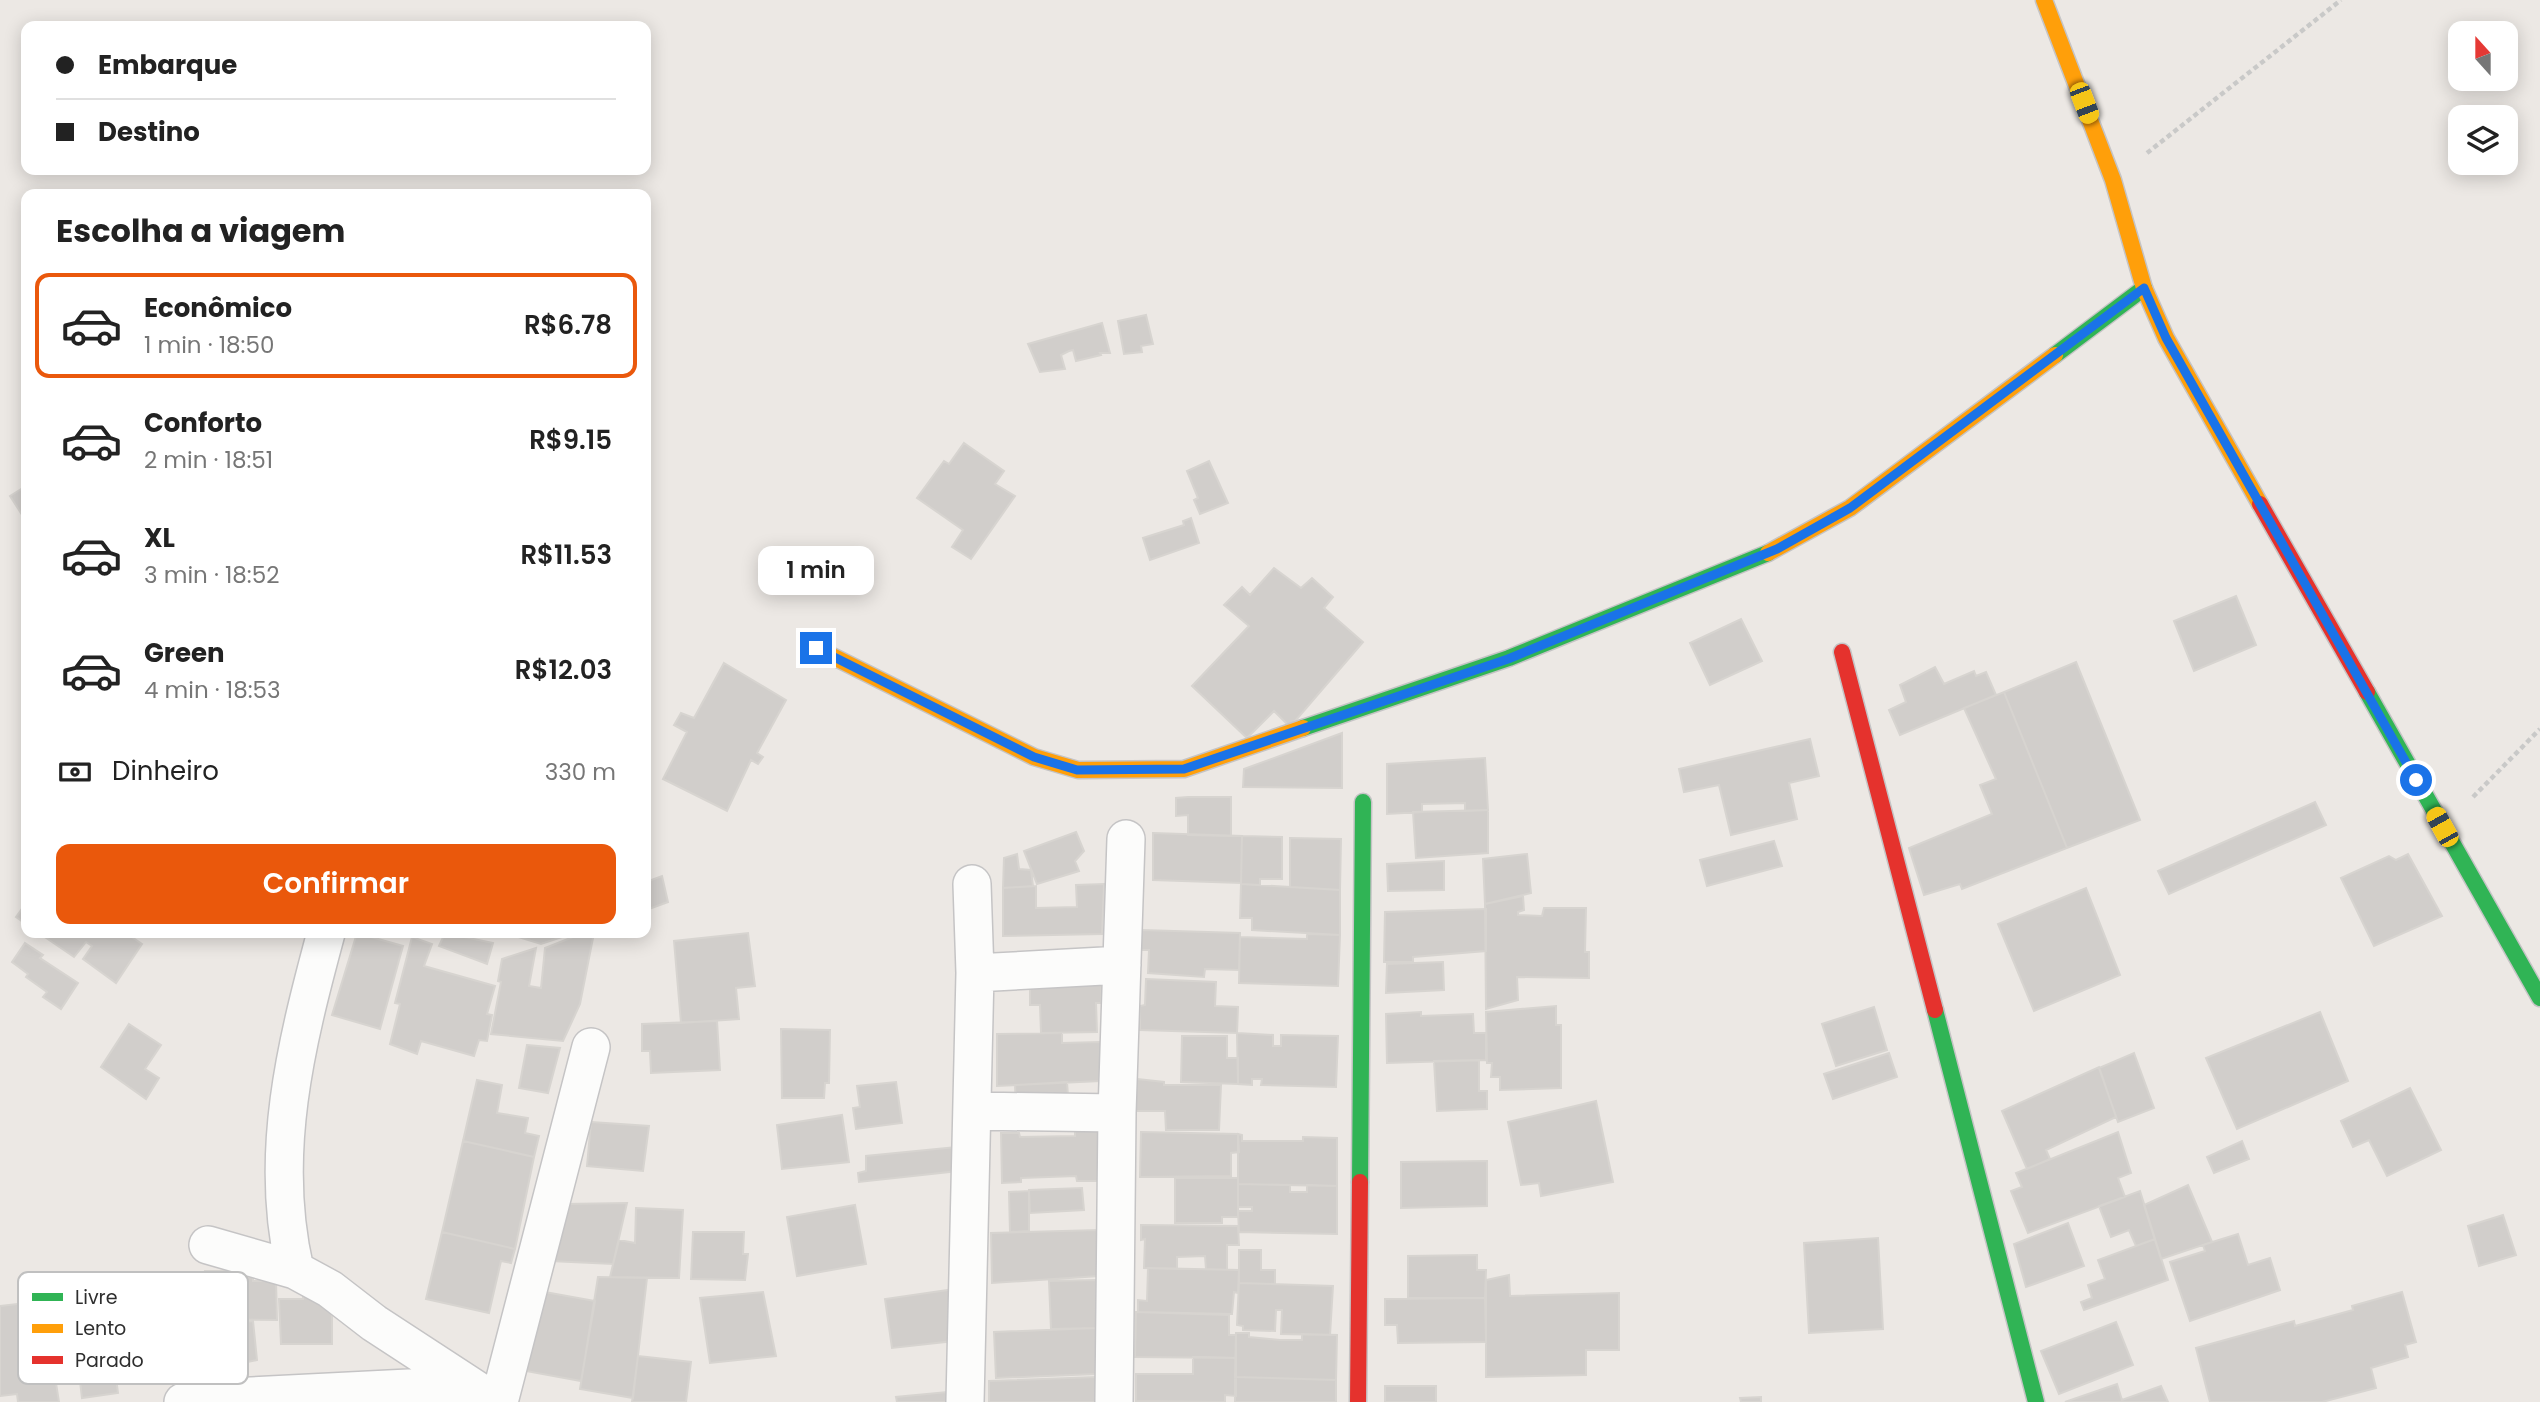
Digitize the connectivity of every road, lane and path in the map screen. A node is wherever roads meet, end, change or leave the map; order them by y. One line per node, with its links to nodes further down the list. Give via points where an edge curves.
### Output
1 (2044, 0): 3 (street)
2 (2341, 0): 3 (path)
3 (2113, 180): 4 (street)
4 (2144, 288): 5 (street, via 1850,508 1777,549 1508,659 1184,769 1077,770 1034,757); 9 (street, via 2166,338)
5 (816, 648)
6 (1842, 652): 27 (street)
7 (2540, 729): 9 (path)
8 (1363, 802): 26 (street)
9 (2442, 827): 15 (street)
10 (1126, 839): 13 (street)
11 (972, 884): 14 (street)
12 (325, 938): 20 (street, via 285,1117 285,1231)
13 (1122, 965): 14 (street); 18 (street)
14 (975, 973): 17 (street)
15 (2540, 998)
16 (591, 1047): 21 (street)
17 (972, 1111): 18 (street); 24 (street)
18 (1117, 1113): 25 (street)
19 (208, 1245): 20 (street)
20 (295, 1270): 21 (street)
21 (487, 1396): 22 (street)
22 (270, 1398): 23 (street)
23 (183, 1402)
24 (965, 1402)
25 (1114, 1402)
26 (1358, 1402)
27 (2036, 1402)

